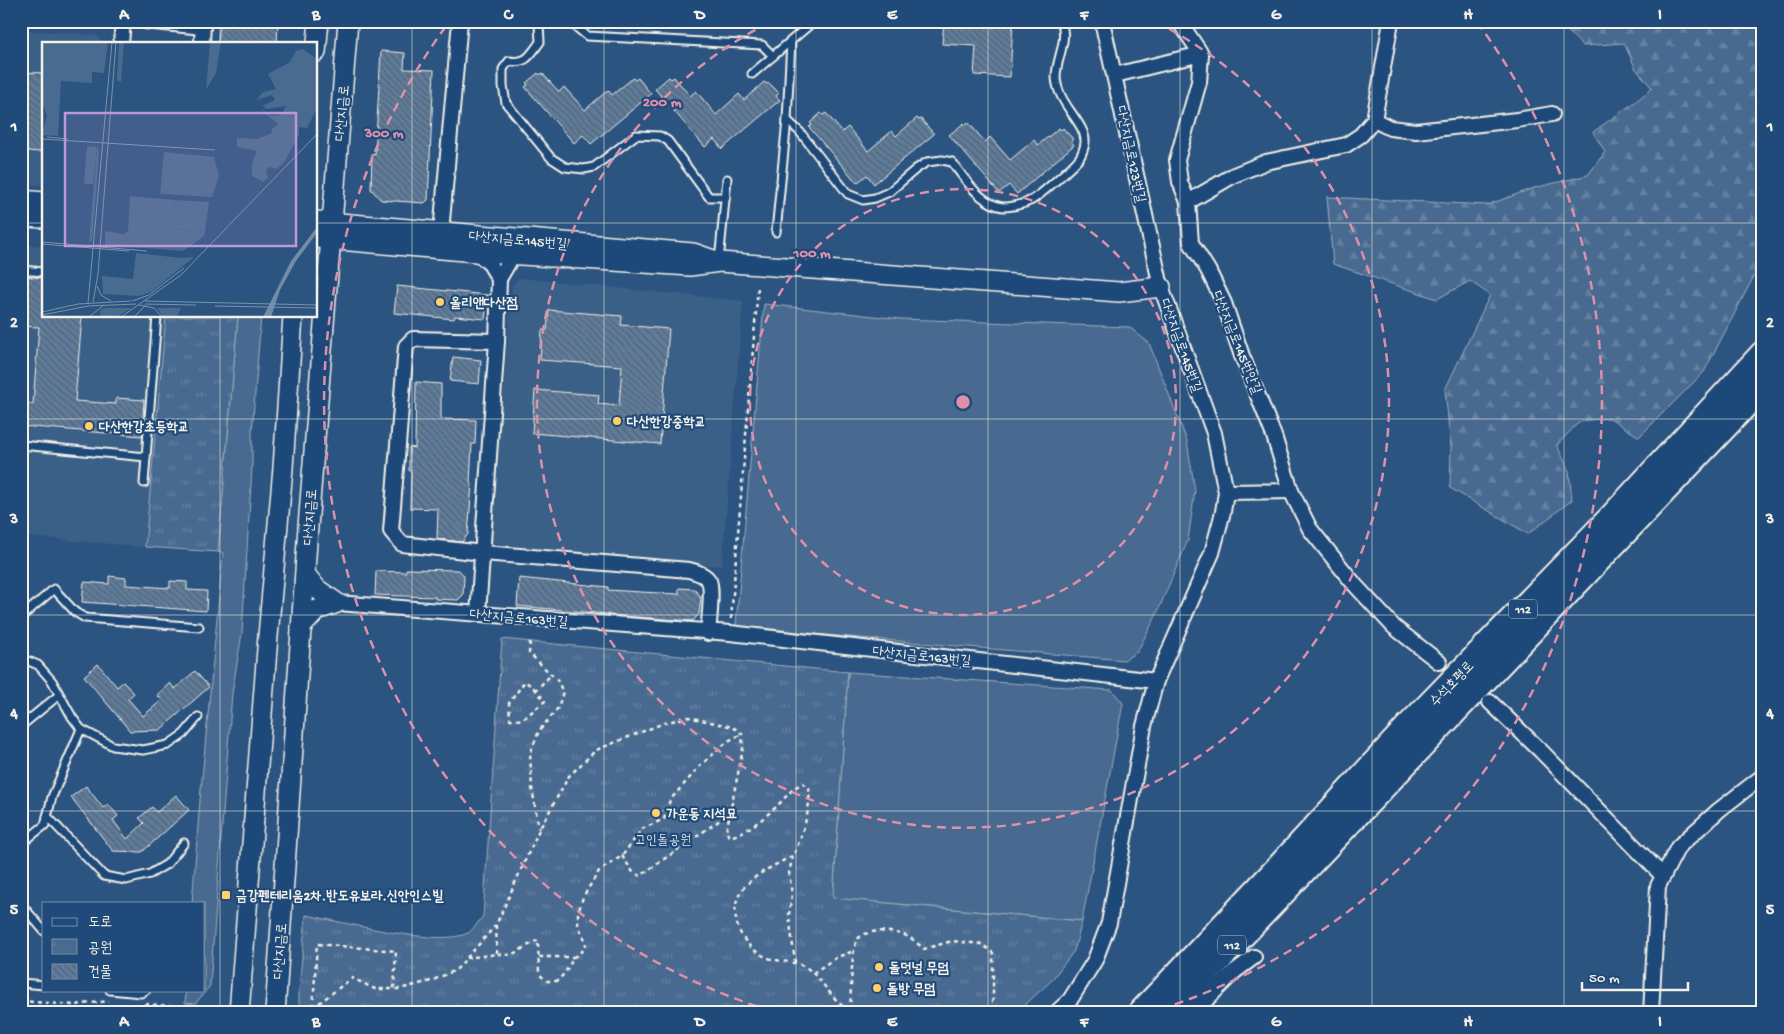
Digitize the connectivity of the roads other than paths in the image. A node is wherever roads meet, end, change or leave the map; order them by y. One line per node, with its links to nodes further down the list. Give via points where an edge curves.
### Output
1 (123, 21): 15 (street)
2 (144, 21): 13 (street)
3 (319, 21): 17 (street)
4 (348, 21): 32 (street, 다산지금로)
5 (460, 21): 33 (street)
6 (541, 21): 26 (lane, via 540,42 526,60 519,63 509,61 503,69 503,86 506,103 551,158 565,167 594,167 636,135 660,136 668,141 709,197)
7 (569, 21): 19 (lane, via 587,36 762,45)
8 (814, 21): 14 (lane)
9 (1061, 21): 23 (lane, via 1063,43 1056,77 1060,96 1083,130 1085,143 1080,157 1032,200 1014,206 999,206 979,195 952,162 942,160 928,162 888,192 863,200 848,194)
10 (1102, 21): 21 (street, 다산지금로123번길)
11 (1179, 21): 18 (street)
12 (1391, 21): 24 (street)
13 (203, 24): 16 (street)
14 (792, 40): 19 (lane); 23 (lane)
15 (121, 42)
16 (202, 42)
17 (317, 42)
18 (1201, 54): 21 (street); 29 (street, 다산지금로145번안길, via 1199,82 1177,160 1180,182)
19 (773, 56): 20 (lane)
20 (752, 74)
21 (1115, 75): 41 (street, 다산지금로123번길)
22 (1552, 114): 24 (street, via 1416,131 1390,128)
23 (787, 120): 34 (lane)
24 (1374, 120): 29 (street, via 1361,135 1346,144 1266,162 1234,175)
25 (727, 179): 26 (lane)
26 (726, 197): 37 (lane)
27 (21, 200): 28 (street)
28 (42, 202)
29 (1188, 202): 50 (street, 다산지금로145번안길, via 1191,243 1224,303)
30 (21, 217): 31 (street)
31 (42, 218)
32 (324, 230): 33 (street, 다산지금로145번길); 35 (street, 다산지금로145번길); 53 (street, 다산지금로)
33 (441, 232): 37 (street, 다산지금로145번길, via 693,252)
34 (776, 232)
35 (476, 252): 36 (street, 다산지금로145번길); 40 (street, via 490,264)
36 (514, 253): 37 (street, 다산지금로145번길, via 690,266); 40 (street)
37 (719, 262): 41 (street, 다산지금로145번길, via 1119,292)
38 (21, 270): 39 (lane)
39 (42, 272)
40 (499, 279): 44 (street)
41 (1161, 287): 51 (street, 다산지금로145번길, via 1214,433)
42 (157, 318): 48 (lane)
43 (293, 318): 78 (street, via 284,468)
44 (497, 341): 52 (street); 52 (street, via 412,339 406,346 391,532 402,544)
45 (1763, 354): 81 (highway, 수석호평로 / 112)
46 (1763, 386): 82 (highway, 수석호평로 / 112)
47 (21, 445): 48 (lane)
48 (146, 456): 49 (lane)
49 (144, 483)
50 (1291, 491): 51 (street); 61 (street, 다산지금로145번안길, via 1310,529 1355,585 1394,627)
51 (1226, 492): 62 (street, 다산지금로145번길, via 1212,554)
52 (483, 553): 55 (street); 59 (street, via 689,570 702,574 711,589)
53 (305, 574): 54 (street, via 317,589); 57 (street, 다산지금로)
54 (337, 603): 55 (street, 다산지금로163번길); 57 (street, via 317,610)
55 (478, 614): 59 (street, 다산지금로163번길)
56 (21, 617): 58 (lane, via 54,589 85,618)
57 (301, 627): 79 (street, 다산지금로)
58 (199, 628)
59 (708, 633): 62 (street, 다산지금로163번길)
60 (21, 658): 63 (lane, via 38,665)
61 (1439, 662)
62 (1156, 681): 80 (street, via 1144,726 1109,923 1095,960 1070,1000)
63 (59, 695): 66 (lane); 67 (lane)
64 (1490, 702): 72 (street)
65 (198, 717): 67 (lane, via 184,734 168,745 143,750 113,746)
66 (21, 726)
67 (81, 729): 69 (lane)
68 (1763, 776): 72 (street, via 1678,847)
69 (47, 816): 70 (lane, via 104,876 126,880 150,874 167,864); 71 (lane, via 45,825)
70 (184, 843)
71 (21, 844)
72 (1663, 876): 84 (street, via 1658,886)
73 (21, 904): 74 (lane)
74 (42, 929)
75 (1254, 956): 83 (street)
76 (21, 983): 77 (lane)
77 (42, 985)
78 (239, 1013)
79 (275, 1013)
80 (1056, 1013)
81 (1141, 1013)
82 (1168, 1013)
83 (1193, 1013)
84 (1651, 1013)

